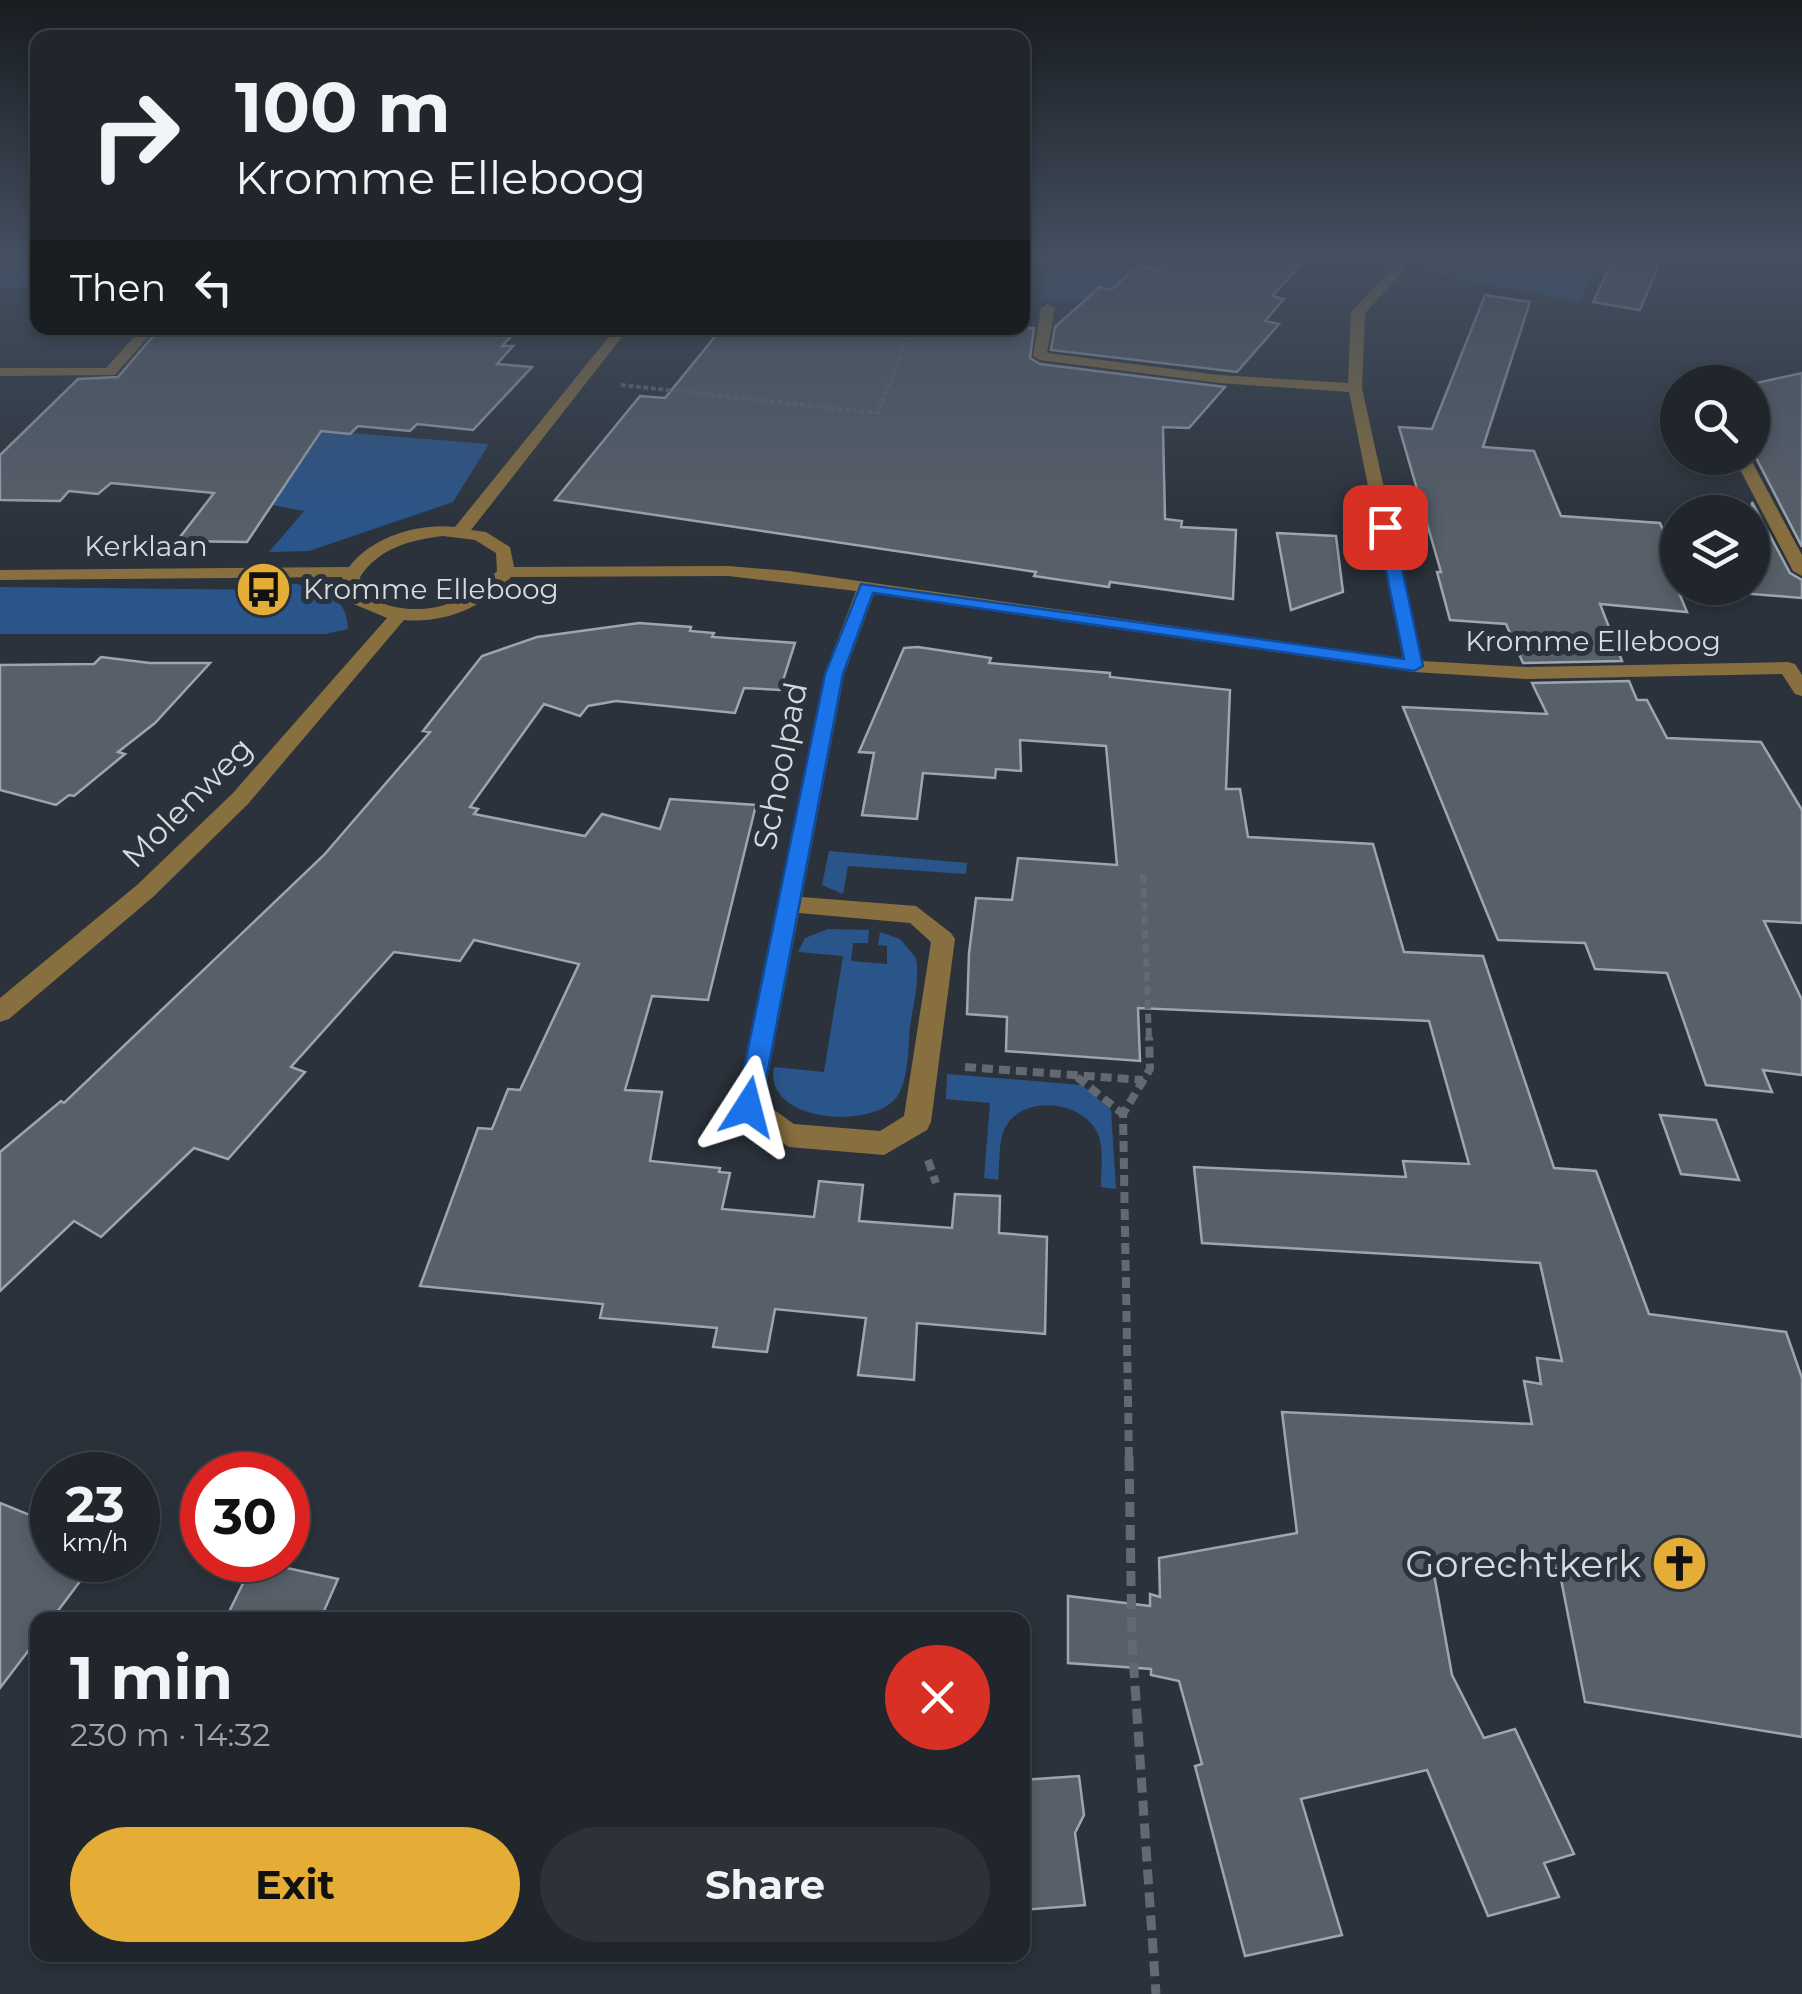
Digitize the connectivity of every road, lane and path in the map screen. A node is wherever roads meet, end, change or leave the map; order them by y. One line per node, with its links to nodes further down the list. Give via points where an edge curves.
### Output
1 (131, 348): 6 (street, via 110,372)
2 (607, 348): 7 (street)
3 (903, 348): 7 (path, via 878,413)
4 (1041, 348): 8 (street, via 1040,356 1219,379)
5 (1357, 348): 8 (street)
6 (0, 372)
7 (580, 381): 10 (street)
8 (1355, 388): 18 (street)
9 (1751, 475): 13 (street)
10 (460, 532): 11 (street, via 402,538 368,555); 12 (street, via 494,542 504,551)
11 (353, 572): 14 (street, Kerklaan); 16 (street, via 355,598)
12 (506, 572): 15 (street, Kromme Elleboog, via 728,571); 16 (street, via 460,607)
13 (1802, 572)
14 (0, 575)
15 (867, 587): 18 (street, Kromme Elleboog); 21 (street, Schoolpad, via 834,674)
16 (398, 616): 22 (street, Molenweg, via 240,799 145,891)
17 (1795, 664): 18 (street, Kromme Elleboog, via 1527,673); 19 (street)
18 (1414, 666)
19 (1802, 690)
20 (1143, 874): 25 (path, via 1150,1069)
21 (789, 904): 21 (street, Schoolpad, via 748,1107 789,1135 884,1143 917,1122 943,940 916,914)
22 (0, 1012)
23 (958, 1066): 24 (path)
24 (1077, 1076): 25 (path); 26 (path)
25 (1143, 1080): 26 (path)
26 (1123, 1114): 27 (path, via 1132,1641)
27 (1156, 1994)

